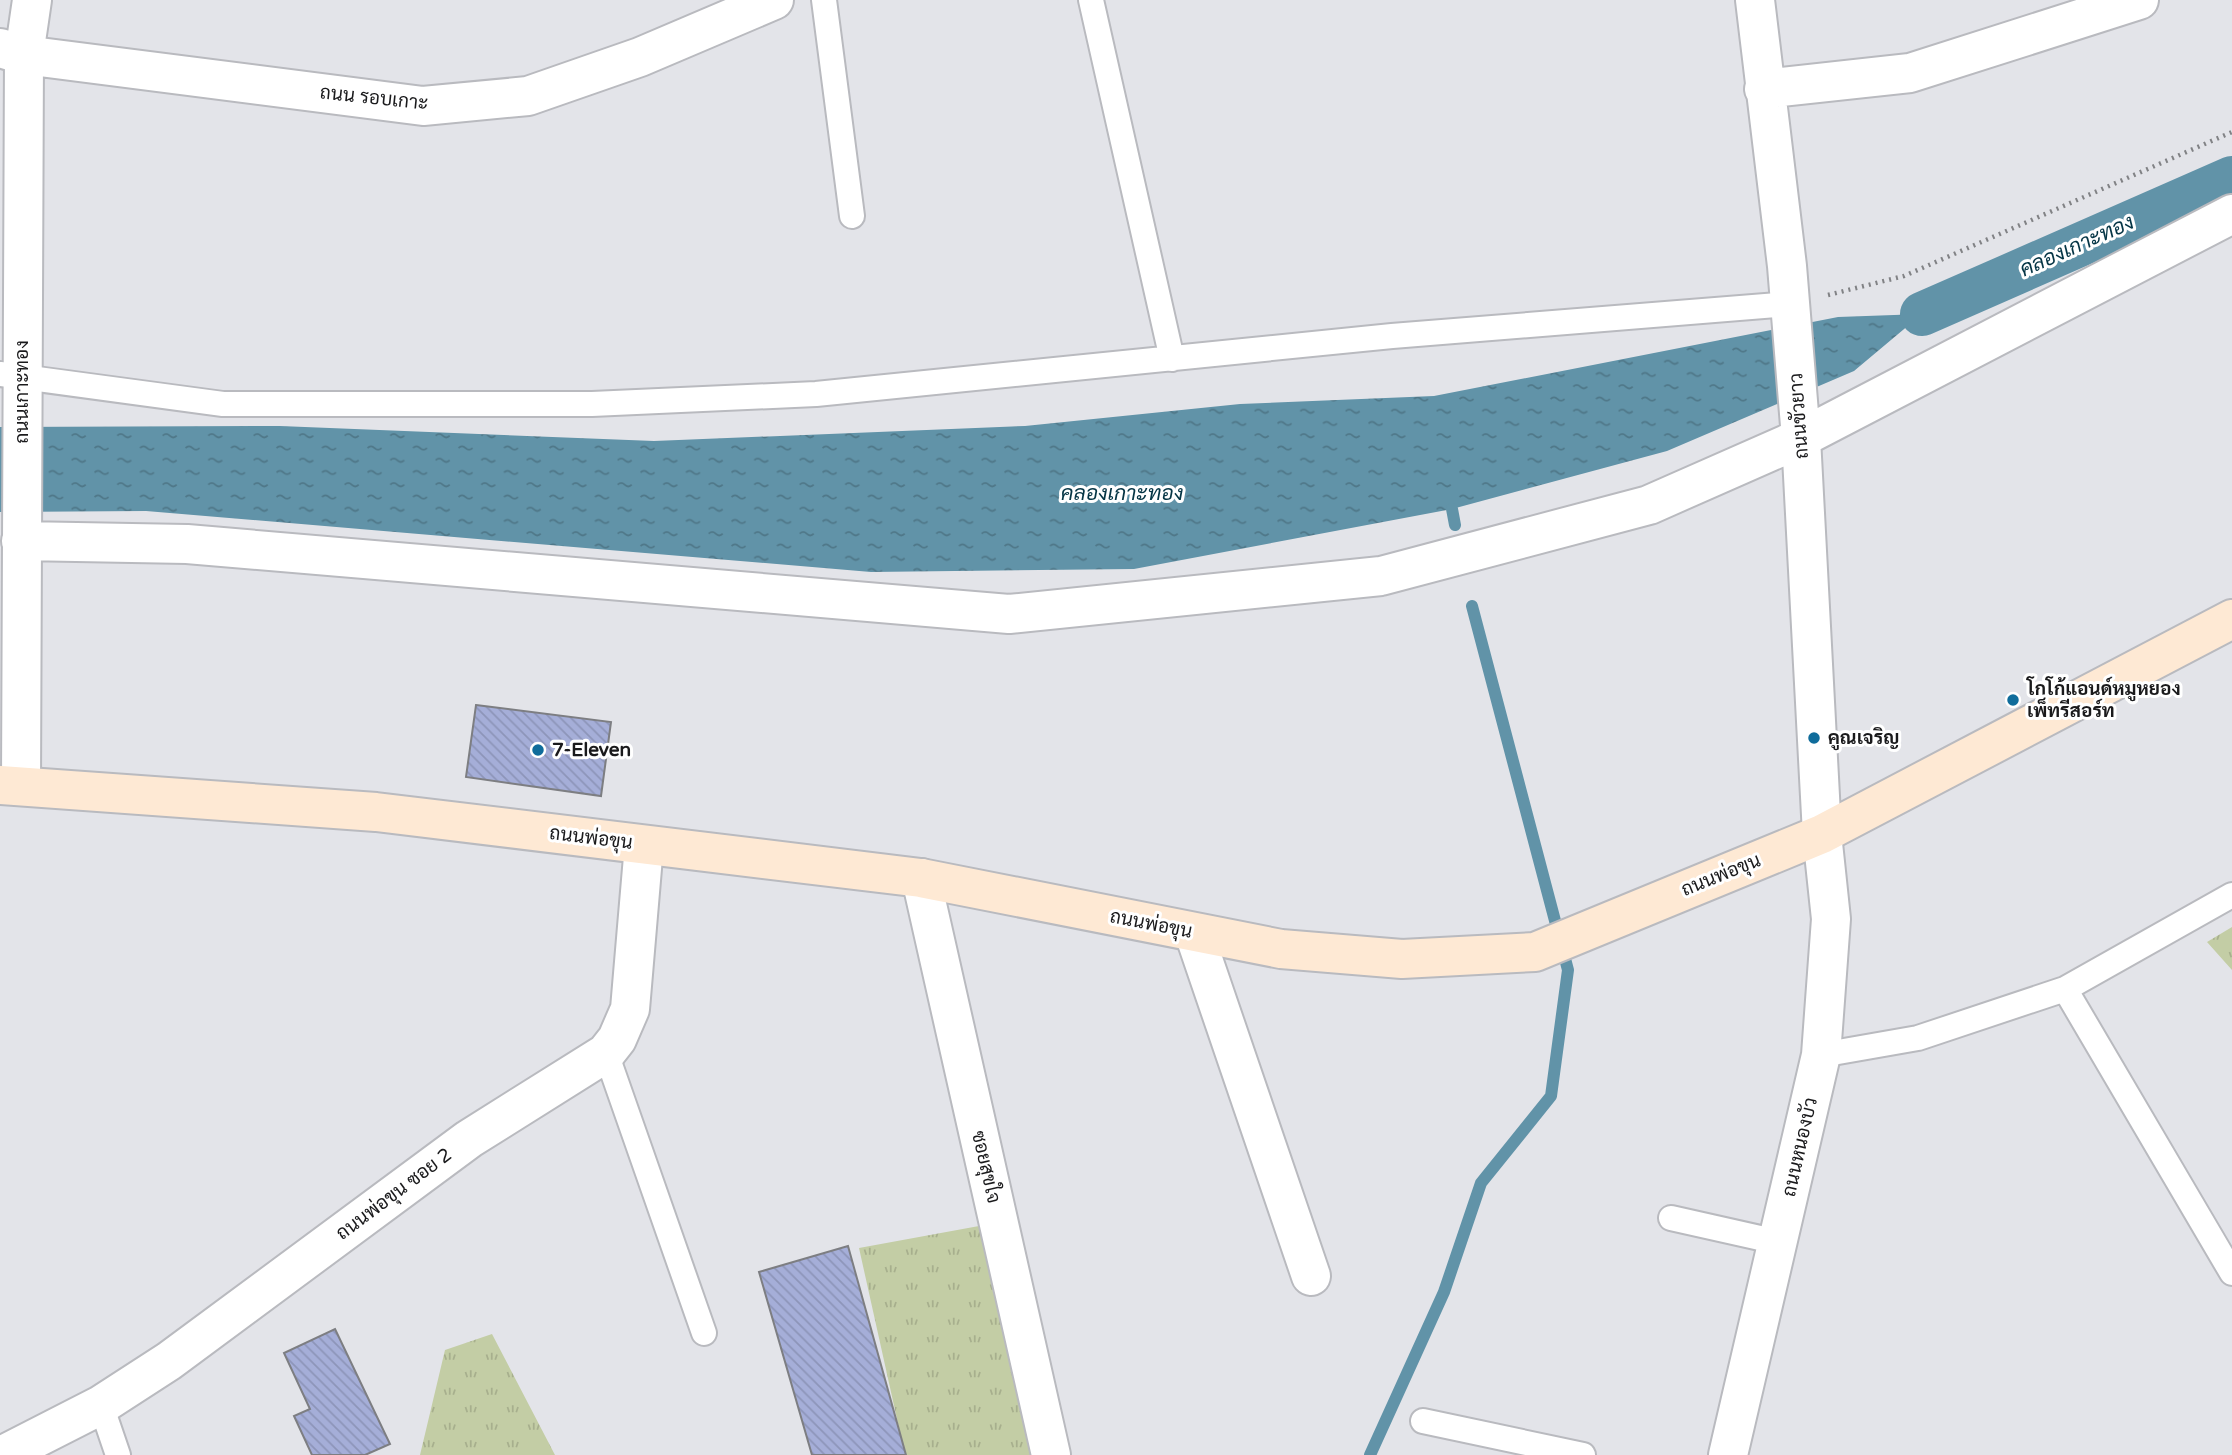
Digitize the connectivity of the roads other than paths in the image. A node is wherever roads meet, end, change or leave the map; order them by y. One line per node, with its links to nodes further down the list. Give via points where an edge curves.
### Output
1 (32, 0): 7 (street, ถนนเกาะทอง)
2 (774, 0): 7 (street, ถนน รอบเกาะ, via 640,57 528,96 423,106)
3 (824, 0): 10 (lane)
4 (1091, 0): 12 (lane)
5 (1755, 0): 8 (street, ถนนขัวยาว)
6 (2139, 0): 8 (street, via 1910,73)
7 (12, 52): 13 (street, ถนนเกาะทอง)
8 (1764, 89): 11 (street, ถนนขัวยาว)
9 (2232, 214): 14 (street)
10 (852, 216)
11 (1790, 304): 12 (lane); 14 (street, ถนนขัวยาว)
12 (1172, 359): 13 (lane, via 816,394 592,404 223,404)
13 (15, 383): 15 (street, ถนนเกาะทอง)
14 (1801, 438): 15 (street, via 1649,505 1381,576 1009,614); 18 (street, ถนนขัวยาว)
15 (21, 531): 17 (street, ถนนเกาะทอง)
16 (2232, 618): 18 (main road, ถนนพ่อขุน)
17 (11, 785): 19 (main road, ถนนพ่อขุน, via 376,812)
18 (1822, 834): 22 (main road, ถนนพ่อขุน, via 1535,952 1402,959 1280,949); 25 (street, ถนนหนองบัว, via 1831,919)
19 (644, 845): 20 (main road, ถนนพ่อขุน); 24 (street, ถนนพ่อขุน ซอย 2, via 630,1009)
20 (921, 878): 22 (main road, ถนนพ่อขุน); 35 (street, ซอยสุขใจ)
21 (2232, 895): 23 (lane)
22 (1194, 933): 29 (street)
23 (2065, 989): 25 (lane, via 1918,1038); 28 (lane)
24 (606, 1053): 30 (lane); 31 (street, ถนนพ่อขุน ซอย 2, via 469,1139 169,1361)
25 (1821, 1055): 27 (street, ถนนหนองบัว)
26 (1671, 1218): 27 (lane)
27 (1777, 1242): 37 (street, ถนนหนองบัว)
28 (2232, 1273)
29 (1311, 1276)
30 (704, 1333)
31 (101, 1405): 33 (street, ถนนพ่อขุน ซอย 2); 34 (lane)
32 (1423, 1421): 36 (lane)
33 (3, 1455)
34 (118, 1455)
35 (1051, 1455)
36 (1583, 1455)
37 (1728, 1455)

